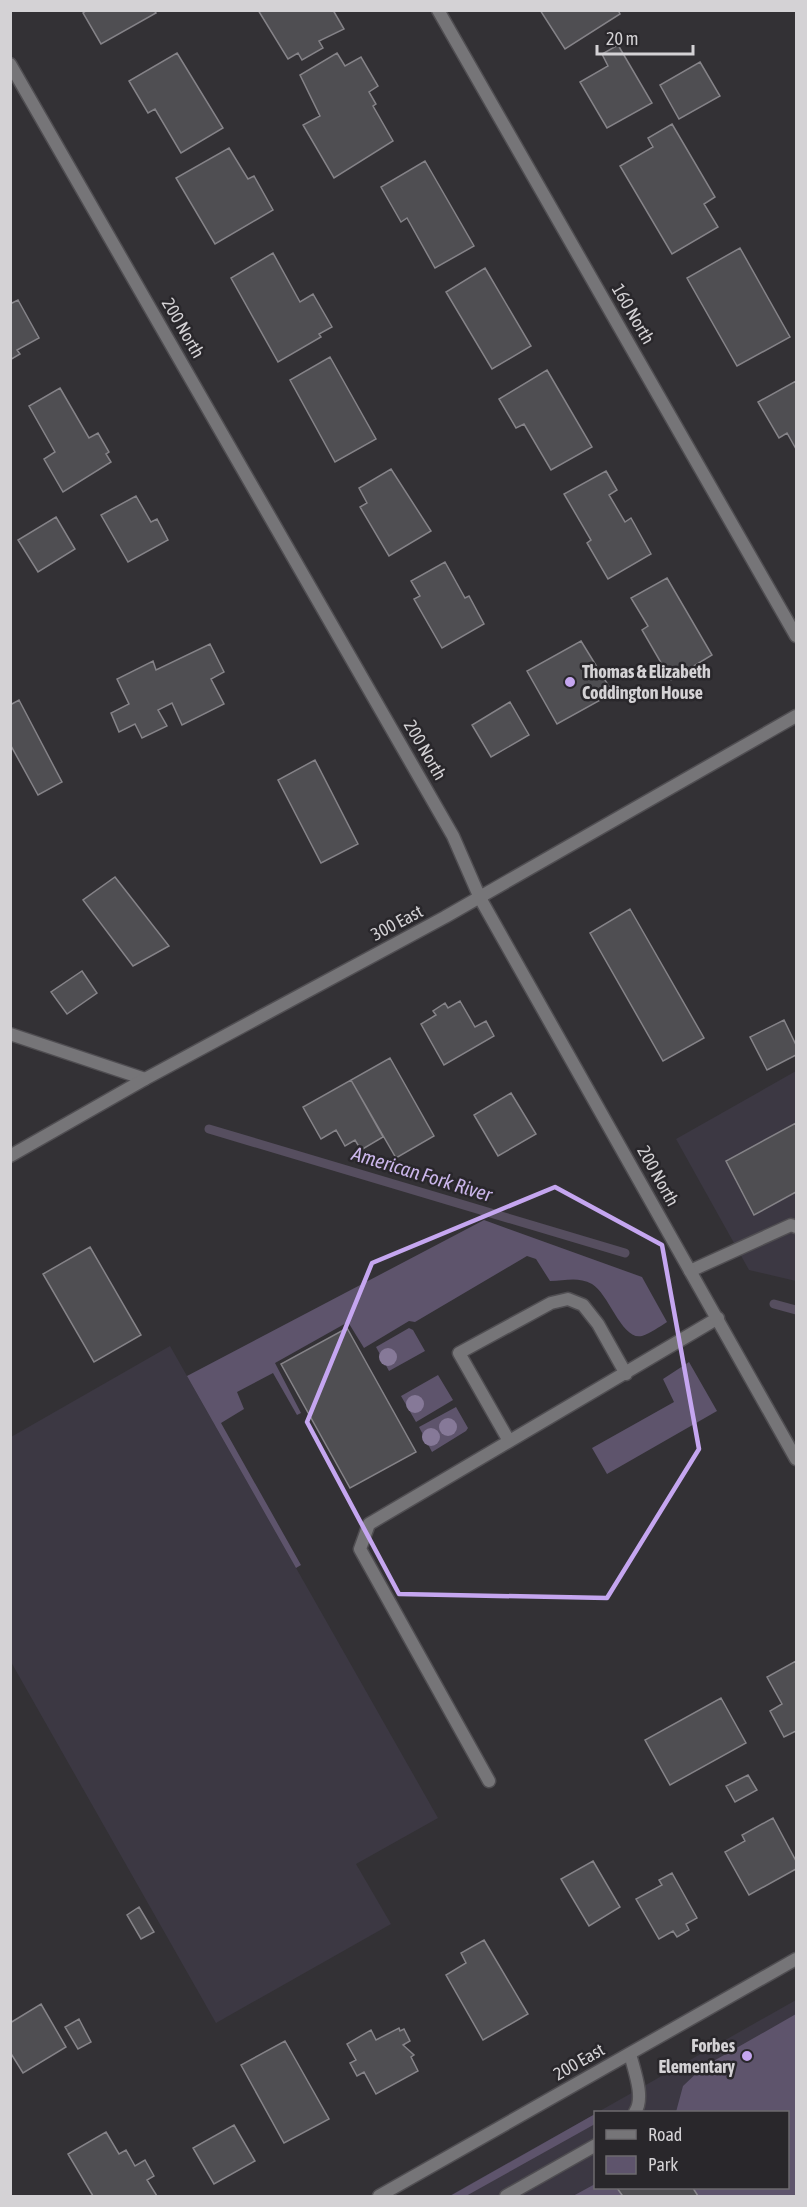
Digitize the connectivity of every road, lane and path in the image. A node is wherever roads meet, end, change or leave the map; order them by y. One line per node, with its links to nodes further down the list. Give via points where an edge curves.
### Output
1 (438, 10): 3 (street, 160 North)
2 (10, 64): 5 (street, 200 North, via 453,836)
3 (796, 636)
4 (796, 716): 5 (street, 300 East)
5 (480, 898): 7 (street, 300 East); 10 (street, 200 North)
6 (10, 1034): 7 (street)
7 (145, 1079): 8 (street, 300 East)
8 (10, 1156)
9 (796, 1227): 10 (street, via 791,1225)
10 (690, 1271): 11 (street, 200 North)
11 (718, 1318): 12 (street); 14 (street, 200 North)
12 (626, 1374): 13 (street); 13 (street, via 598,1324 583,1305 568,1299 551,1303 459,1353)
13 (509, 1441): 15 (street, via 369,1524 360,1549)
14 (796, 1459)
15 (489, 1780)
16 (796, 1959): 17 (street, 200 East)
17 (630, 2054): 18 (street, via 638,2086); 20 (street, 200 East)
18 (636, 2111)
19 (594, 2146): 21 (street)
20 (379, 2196)
21 (506, 2196)

